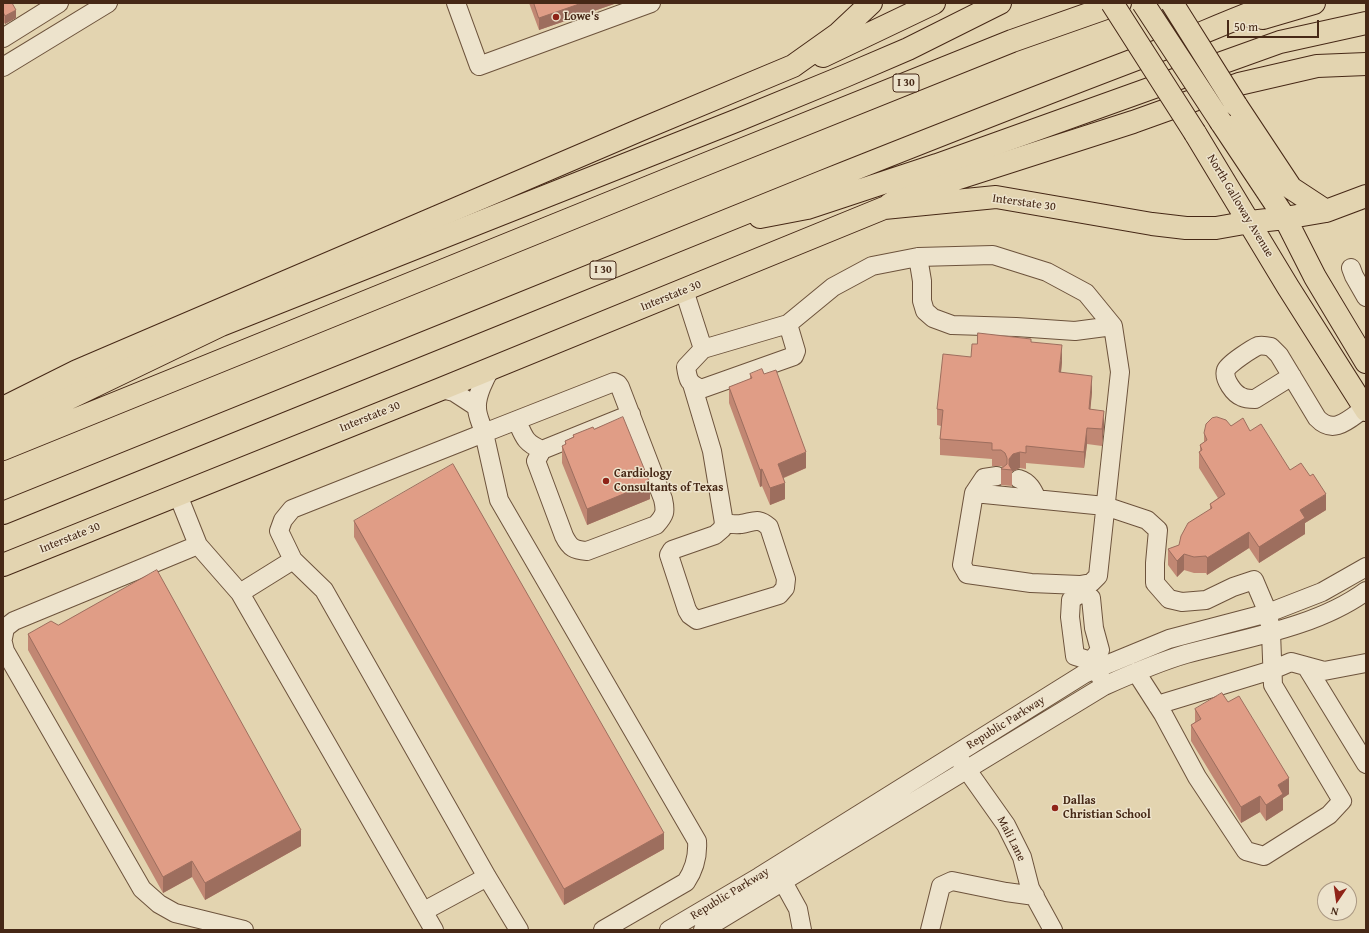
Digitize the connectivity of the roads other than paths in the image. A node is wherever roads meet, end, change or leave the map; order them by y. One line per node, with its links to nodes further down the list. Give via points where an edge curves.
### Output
1 (59, 3): 16 (street)
2 (108, 3): 20 (street)
3 (456, 3): 4 (street, via 479,66)
4 (651, 3)
5 (871, 3): 19 (main road, via 838,34)
6 (934, 3): 19 (main road, via 825,56)
7 (1000, 3): 44 (main road, via 908,49 838,79 221,325)
8 (1074, 3): 17 (main road)
9 (1112, 3): 25 (main road, North Galloway Avenue, bridge)
10 (1120, 3): 17 (main road, I 30)
11 (1142, 3): 24 (main road, bridge)
12 (1172, 3): 23 (main road, bridge, via 1291,188)
13 (1314, 3): 14 (main road)
14 (1276, 9): 26 (main road, I 30, via 1205,32 992,114)
15 (1366, 23): 26 (main road, via 1280,42 937,165 807,208)
16 (3, 38)
17 (1012, 41): 46 (main road, I 30)
18 (1366, 64): 22 (main road, via 1317,66 1239,84 1133,122 948,182 910,191)
19 (793, 66): 41 (main road, via 84,368)
20 (3, 67)
21 (1366, 196): 23 (main road, Interstate 30)
22 (884, 208): 25 (main road, Interstate 30, via 996,197 1186,228 1216,228); 29 (main road, Interstate 30)
23 (1326, 211): 24 (main road, Interstate 30)
24 (1285, 218): 25 (main road, Interstate 30); 34 (main road, via 1316,277)
25 (1250, 222): 40 (main road, North Galloway Avenue, via 1288,287)
26 (713, 226): 54 (main road, I 30)
27 (918, 257): 31 (street, via 872,266 833,287); 32 (street, via 993,255 1047,272 1086,293); 32 (street, via 925,311 933,318 952,325 1075,331)
28 (1351, 268): 30 (street)
29 (684, 290): 33 (street); 35 (main road, Interstate 30)
30 (1366, 297)
31 (788, 324): 33 (street); 37 (street, via 796,351 794,356 701,388)
32 (1113, 326): 53 (street, via 1120,372)
33 (703, 349): 37 (street, via 686,367 687,378)
34 (1365, 358)
35 (491, 368): 38 (main road, Interstate 30); 39 (street, via 479,394)
36 (1292, 376): 40 (street, via 1323,424 1334,426 1344,422)
37 (692, 384): 55 (street, via 712,451)
38 (441, 389): 39 (street, via 454,392); 51 (main road, Interstate 30)
39 (477, 407): 45 (street)
40 (1365, 407)
41 (3, 408)
42 (631, 414): 43 (street, via 620,387 614,382); 47 (street); 47 (street, via 663,499 663,518 656,525 587,551 568,545 536,461)
43 (517, 421): 45 (street); 47 (street, via 524,438)
44 (3, 430)
45 (484, 433): 57 (street, via 292,509 283,520 280,531); 84 (street, via 499,500 696,841 698,850 692,873 686,882)
46 (3, 449)
47 (542, 450)
48 (997, 476): 50 (street, via 984,478)
49 (1019, 479): 52 (street, via 1032,487)
50 (974, 493): 52 (street); 60 (street, via 962,565 967,574)
51 (178, 495): 56 (street); 58 (main road, Interstate 30)
52 (1037, 500): 53 (street)
53 (1105, 506): 60 (street, via 1098,576); 63 (street, via 1147,520 1158,530 1155,583 1169,599 1182,602 1206,600 1254,580)
54 (3, 513)
55 (724, 523): 55 (street, via 715,535 672,550 669,555 687,610 697,620 779,594 785,588 786,579 769,527 755,520 740,524)
56 (198, 545): 62 (street); 65 (street, via 14,621 6,628)
57 (293, 560): 62 (street); 78 (street, via 324,590)
58 (3, 565)
59 (1366, 567): 63 (street, Republic Parkway, via 1322,592)
60 (1081, 589): 68 (street, via 1071,600 1070,617 1075,656)
61 (1366, 591): 64 (street, Republic Parkway, via 1332,612)
62 (240, 593): 80 (street)
63 (1268, 613): 64 (street); 68 (street, Republic Parkway, via 1169,639)
64 (1271, 632): 70 (street); 71 (street, Republic Parkway, via 1184,655)
65 (3, 638)
66 (3, 643): 81 (street, via 5,651 142,889 159,904 175,913)
67 (1366, 662): 69 (street, via 1324,671)
68 (1094, 665): 72 (street); 74 (street, Republic Parkway, via 1084,674)
69 (1306, 666): 70 (street, via 1291,662); 75 (street)
70 (1272, 670): 73 (street); 73 (street, via 1272,685 1342,801 1329,815 1264,856 1246,851 1197,777)
71 (1136, 672): 72 (street, Republic Parkway); 73 (street)
72 (1104, 686): 76 (street, Republic Parkway)
73 (1157, 705)
74 (956, 755): 76 (street, Mali Lane); 77 (street, Republic Parkway)
75 (1366, 764)
76 (967, 770): 77 (street, Republic Parkway); 79 (street, Mali Lane, via 1006,825 1022,857 1030,888)
77 (779, 874): 85 (street, Republic Parkway); 86 (street, Republic Parkway); 87 (street, via 798,908)
78 (488, 877): 80 (street); 83 (street)
79 (1035, 896): 88 (street, via 952,880 941,886); 89 (street, Mali Lane)
80 (424, 911): 82 (street)
81 (244, 930)
82 (434, 930)
83 (519, 930)
84 (603, 930)
85 (669, 930)
86 (703, 930)
87 (802, 930)
88 (930, 930)
89 (1053, 930)

